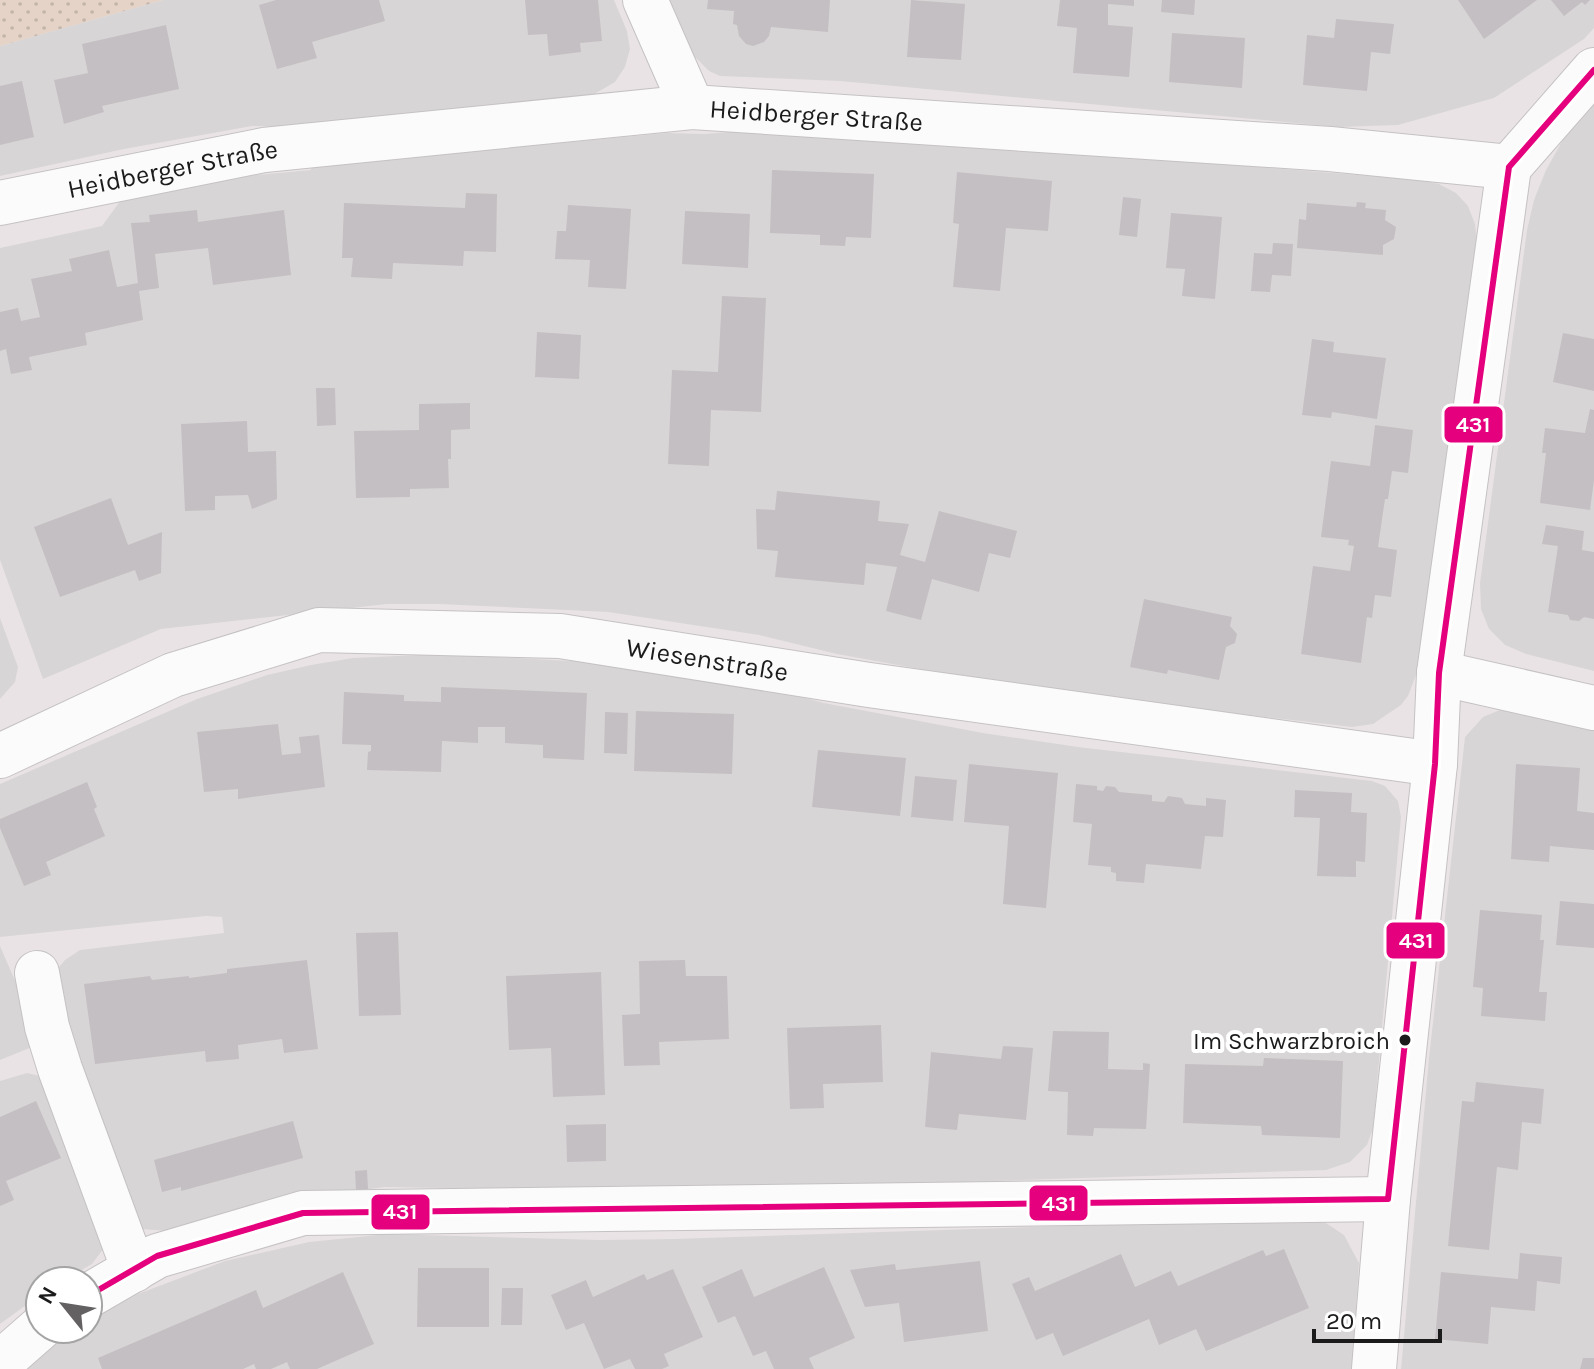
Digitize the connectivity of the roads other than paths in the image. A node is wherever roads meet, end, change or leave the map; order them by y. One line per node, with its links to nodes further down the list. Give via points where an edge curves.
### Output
1 (645, 0): 3 (street)
2 (1594, 70): 4 (street)
3 (692, 107): 4 (street, Heidberger Straße, via 1330,149); 5 (street, Heidberger Straße, via 264,150)
4 (1509, 167): 6 (street)
5 (0, 203)
6 (1439, 673): 7 (street); 9 (street)
7 (1594, 708)
8 (0, 756): 9 (street, Wiesenstraße, via 173,675 319,630 560,636)
9 (1435, 764): 11 (street)
10 (37, 973): 12 (street, via 60,1069)
11 (1388, 1199): 12 (street, via 303,1213 157,1256); 16 (street)
12 (134, 1270): 13 (street)
13 (104, 1287)
14 (24, 1342): 15 (street)
15 (0, 1363)
16 (1374, 1369)

